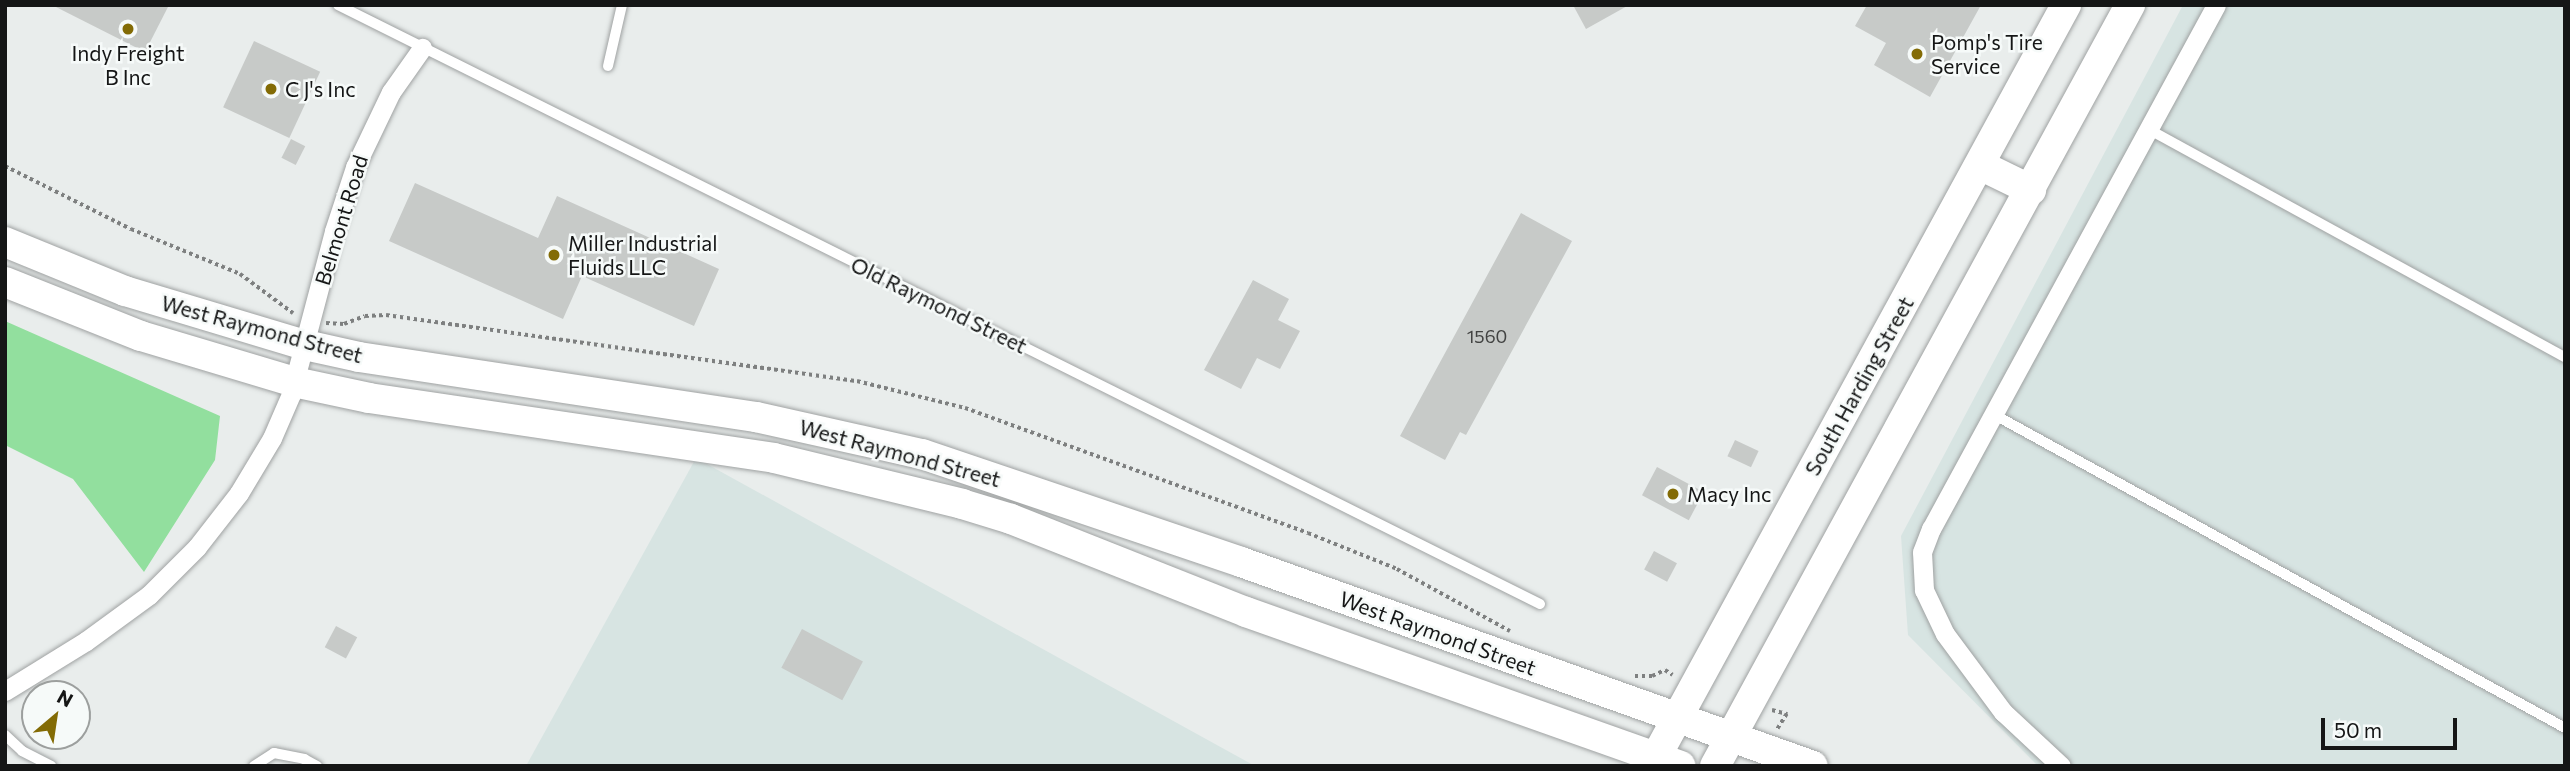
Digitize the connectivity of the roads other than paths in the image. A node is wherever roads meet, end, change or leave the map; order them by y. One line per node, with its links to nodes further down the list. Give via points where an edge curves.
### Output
1 (338, 5): 6 (lane, Old Raymond Street)
2 (622, 5): 7 (lane)
3 (2066, 5): 9 (main road, South Harding Street)
4 (2130, 5): 10 (main road)
5 (2216, 5): 8 (street)
6 (422, 48): 14 (street, Belmont Road, via 391,92 355,167); 16 (lane, Old Raymond Street)
7 (608, 66)
8 (2150, 130): 13 (lane); 15 (street)
9 (1980, 165): 10 (main road); 18 (main road, South Harding Street)
10 (2031, 190): 21 (main road)
11 (5, 242): 14 (main road, West Raymond Street)
12 (5, 282): 14 (main road, West Raymond Street, via 141,336)
13 (2565, 357)
14 (300, 364): 17 (street, Belmont Road, via 257,464 192,553 123,616); 18 (main road, West Raymond Street, via 372,359 756,417 922,454); 22 (main road, West Raymond Street, via 369,398 774,458 962,504)
15 (1993, 414): 19 (lane); 28 (street, via 1926,541 1921,576 1932,611 1968,669 2022,733)
16 (1540, 604)
17 (5, 691)
18 (1677, 717): 21 (main road, West Raymond Street); 22 (main road, South Harding Street)
19 (2565, 728)
20 (5, 735): 23 (lane, via 22,751)
21 (1731, 737): 26 (main road); 27 (main road, West Raymond Street)
22 (1663, 763)
23 (51, 766)
24 (254, 766): 25 (lane, via 274,753)
25 (317, 766)
26 (1715, 766)
27 (1813, 766)
28 (2061, 766)

